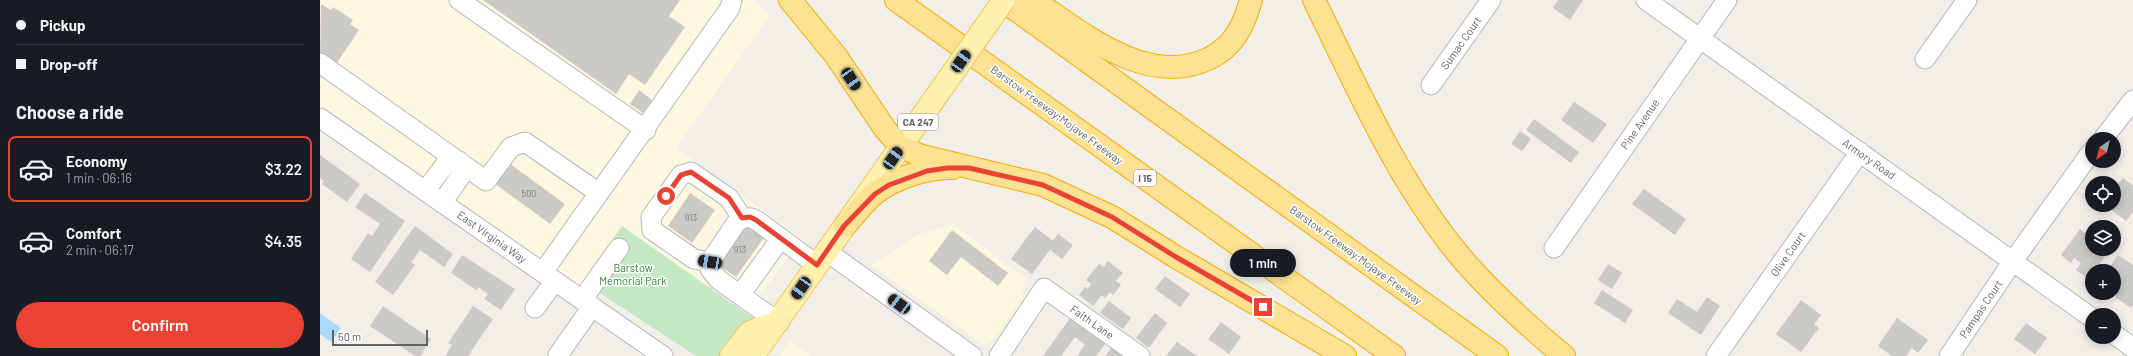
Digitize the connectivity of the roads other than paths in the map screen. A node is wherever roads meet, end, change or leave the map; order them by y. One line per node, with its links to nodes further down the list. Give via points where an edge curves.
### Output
1 (459, 0): 19 (street)
2 (732, 0): 19 (street, via 730,8)
3 (790, 0): 21 (highway, via 836,56 885,129)
4 (896, 0): 53 (highway, Barstow Freeway;Mojave Freeway / I 15)
5 (1003, 0): 21 (main road, CA 247, bridge); 54 (highway, Barstow Freeway;Mojave Freeway)
6 (1033, 0): 7 (highway, via 1116,52 1138,62 1178,67 1198,64 1217,55 1233,40 1245,22)
7 (1251, 0)
8 (1314, 0): 55 (highway, via 1395,160 1436,224 1459,255 1480,277)
9 (1492, 0): 16 (street, Sumac Court)
10 (1646, 0): 13 (street, Armory Road)
11 (1727, 0): 13 (street, Pine Avenue)
12 (1967, 0): 14 (street)
13 (1700, 38): 22 (street, Armory Road); 33 (street, Pine Avenue)
14 (1925, 59)
15 (320, 63): 23 (street)
16 (1431, 85)
17 (2133, 100): 20 (street)
18 (320, 118): 26 (street, East Virginia Way)
19 (646, 130): 27 (street)
20 (2109, 132)
21 (901, 147): 25 (highway, via 922,156); 30 (main road)
22 (1860, 152): 35 (street, Armory Road); 56 (street, Olive Court)
23 (459, 161): 26 (street, via 447,162); 27 (street, via 486,181 511,147 525,142); 28 (street, via 462,174)
24 (2085, 161): 35 (street, Pampas Court)
25 (969, 168): 30 (highway, via 927,171 889,185 870,198); 52 (highway, via 1043,185 1112,217)
26 (425, 191): 28 (street, East Virginia Way)
27 (599, 193): 37 (street)
28 (442, 203): 37 (street, East Virginia Way)
29 (742, 218): 31 (street, via 750,217 756,220); 36 (street); 36 (street, via 729,198 691,172 681,175 650,217 652,230 694,259)
30 (844, 226): 34 (main road)
31 (780, 238): 34 (street); 38 (street)
32 (619, 248): 39 (street)
33 (1554, 248)
34 (822, 258): 42 (main road); 49 (street)
35 (2013, 261): 41 (street, Armory Road); 57 (street, Pampas Court)
36 (710, 262): 38 (street, via 710,269 714,275)
37 (549, 277): 39 (street, East Virginia Way); 40 (street)
38 (740, 295): 42 (street)
39 (587, 303): 45 (street); 46 (street, East Virginia Way)
40 (535, 308)
41 (2085, 313)
42 (778, 322): 47 (main road, via 750,332); 48 (main road)
43 (2121, 339): 44 (street)
44 (2133, 348)
45 (558, 355)
46 (663, 356)
47 (731, 356)
48 (753, 356)
49 (972, 356)
50 (999, 356): 51 (street, Faith Lane, via 1044,288)
51 (1140, 356)
52 (1344, 356)
53 (1394, 356)
54 (1497, 356)
55 (1564, 356)
56 (1716, 356)
57 (1949, 356)

